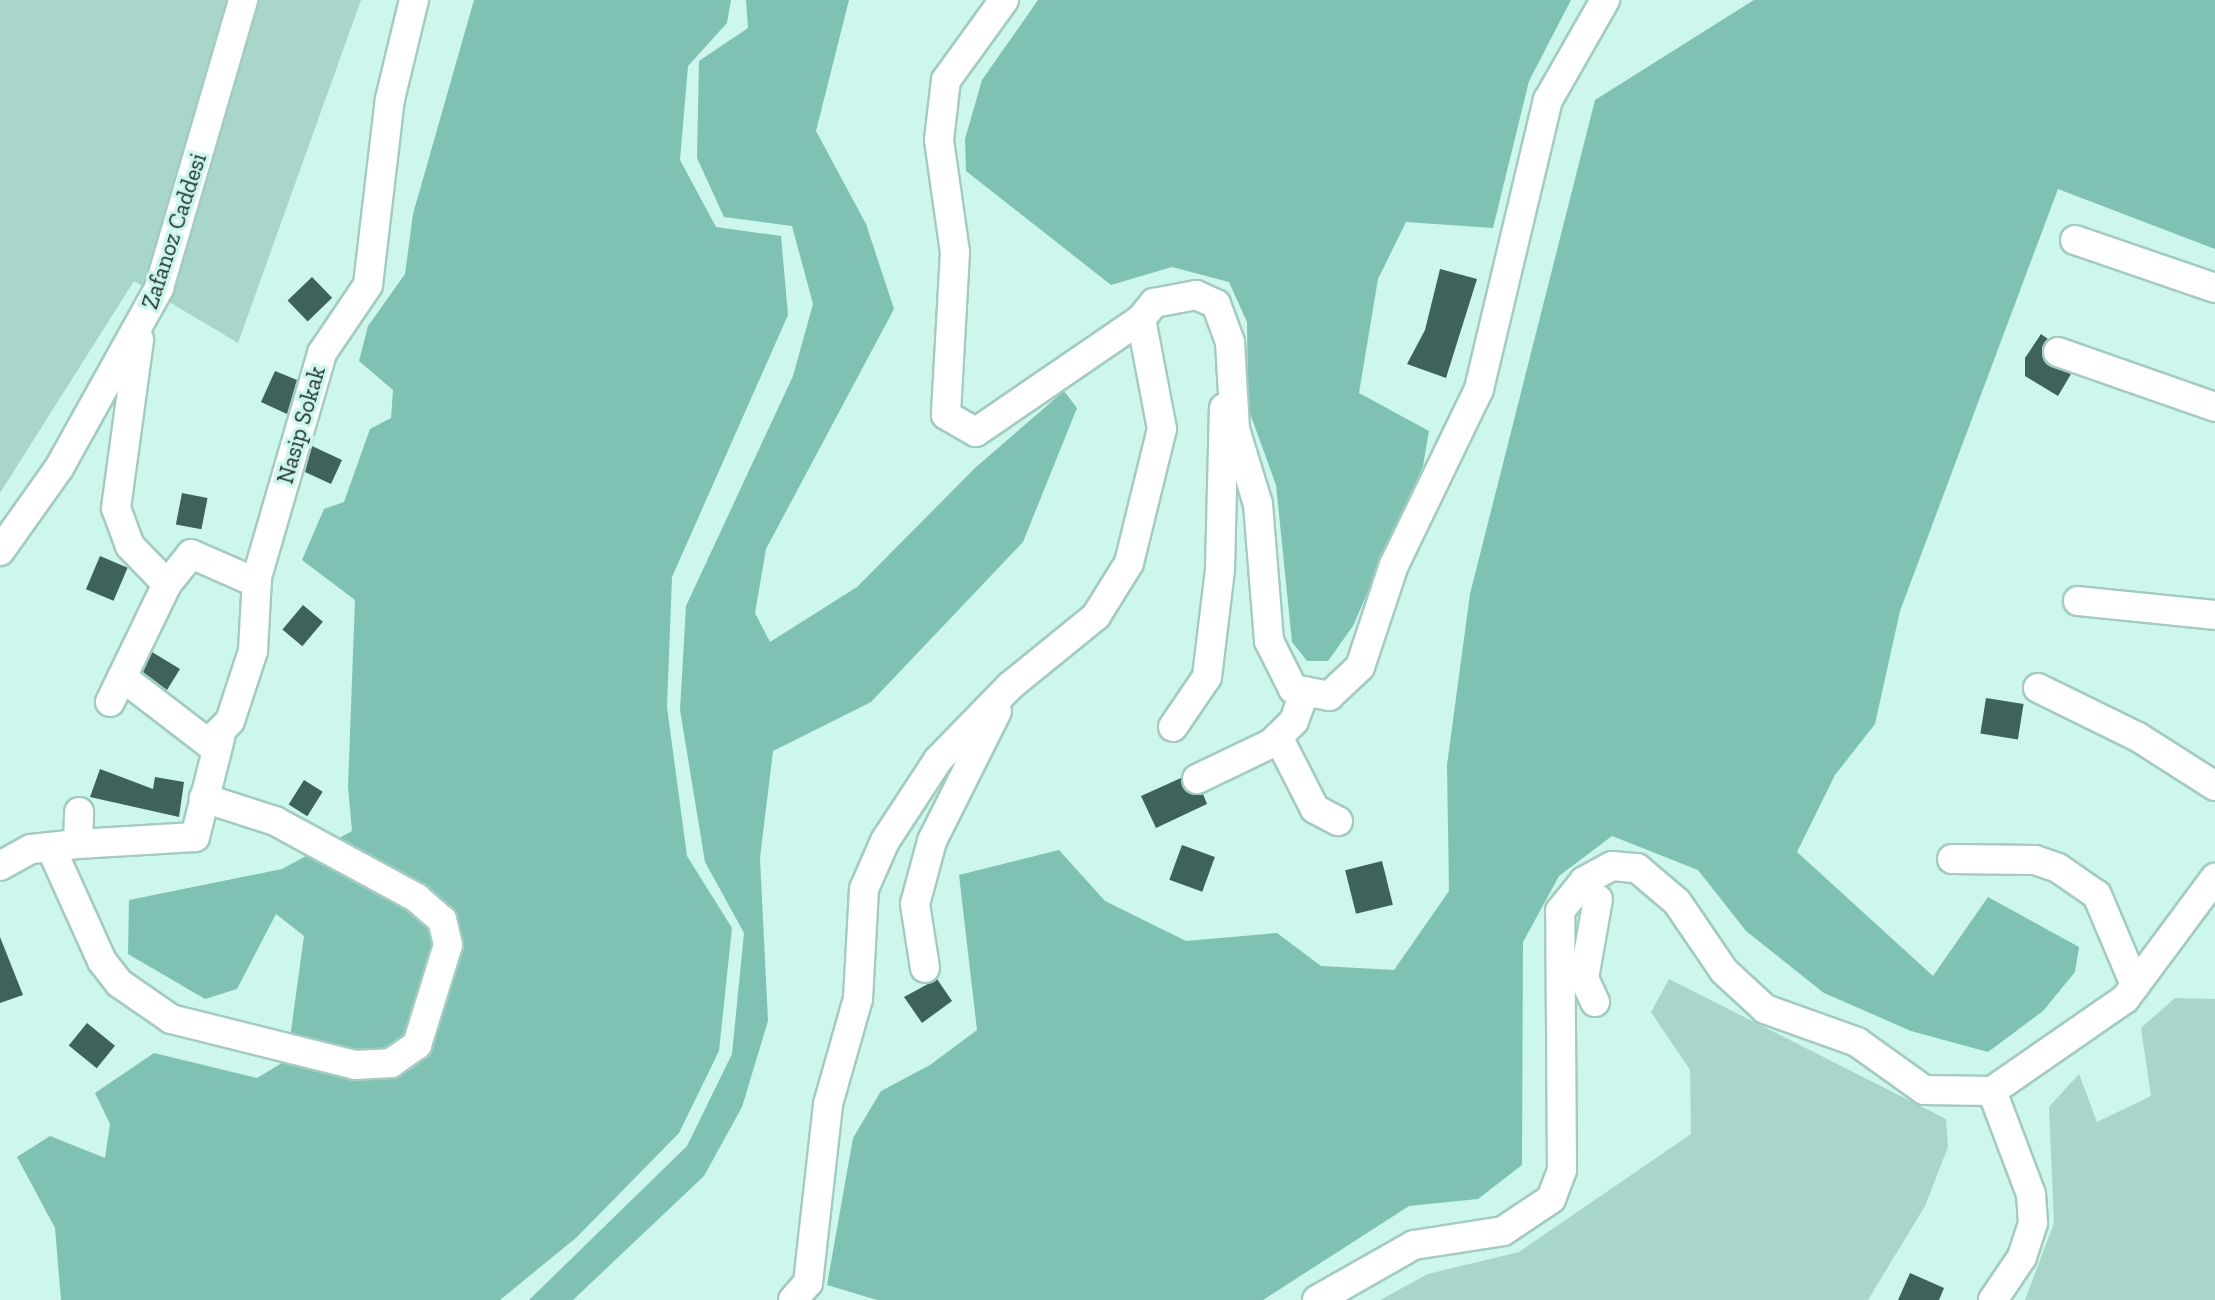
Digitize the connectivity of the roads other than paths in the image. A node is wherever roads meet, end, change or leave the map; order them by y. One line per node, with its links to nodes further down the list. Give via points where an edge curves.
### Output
1 (243, 0): 8 (street, Zafanoz Caddesi, via 173,248)
2 (414, 0): 13 (street, Nasip Sokak, via 390,99 368,285 321,353)
3 (1003, 0): 7 (street, via 946,80 939,140 955,252 946,415 976,432 995,424 1091,347)
4 (1605, 0): 20 (street, via 1548,100 1479,389 1394,565 1360,667 1329,695)
5 (2075, 240): 6 (street)
6 (2215, 288)
7 (1141, 319): 10 (street, via 1154,303 1196,295 1216,304 1230,342); 18 (street, via 1162,429 1129,563 1096,616)
8 (141, 326): 12 (street, Zafanoz Caddesi, via 59,468); 14 (street, via 116,508 130,546)
9 (2058, 352): 11 (street)
10 (1231, 371): 20 (street, via 1235,429 1258,504 1269,641 1293,689); 22 (street, via 1219,435 1220,569 1207,677)
11 (2215, 407)
12 (0, 551)
13 (257, 583): 14 (street, via 191,554); 23 (street, Nasip Sokak, via 253,651)
14 (167, 584): 17 (street)
15 (2078, 601): 16 (street)
16 (2215, 615)
17 (122, 677): 21 (street); 23 (street, via 208,743)
18 (1010, 686): 35 (street, via 932,841 915,904); 39 (street, via 938,760 885,841 864,889 858,999 828,1104 808,1283)
19 (2038, 688): 26 (street, via 2138,737)
20 (1306, 691): 24 (street, via 1294,721)
21 (110, 702)
22 (1173, 727)
23 (220, 737): 27 (street, Nasip Sokak)
24 (1278, 737): 25 (street); 29 (street, via 1315,809)
25 (1197, 779)
26 (2215, 786)
27 (204, 798): 30 (street, Nasip Sokak, via 195,837); 30 (street, via 275,821 417,898 442,920 448,945 416,1045 391,1063 355,1065 171,1019 120,983 102,961)
28 (79, 812): 30 (street)
29 (1338, 821)
30 (65, 846): 32 (street, via 23,851)
31 (1951, 859): 36 (street, via 2035,860 2058,868 2096,895)
32 (0, 866)
33 (2215, 878): 36 (street)
34 (1598, 899): 37 (street)
35 (925, 968)
36 (2136, 985): 38 (street)
37 (1580, 988): 38 (street, via 1560,911 1584,881 1612,866 1637,868 1677,902 1724,971 1765,1009 1857,1042 1924,1090); 40 (street, via 1562,1170 1551,1199 1503,1231 1414,1245)
38 (1992, 1091): 41 (street, via 2031,1194 2033,1223 2022,1258)
39 (795, 1300)
40 (1317, 1300)
41 (1993, 1300)

